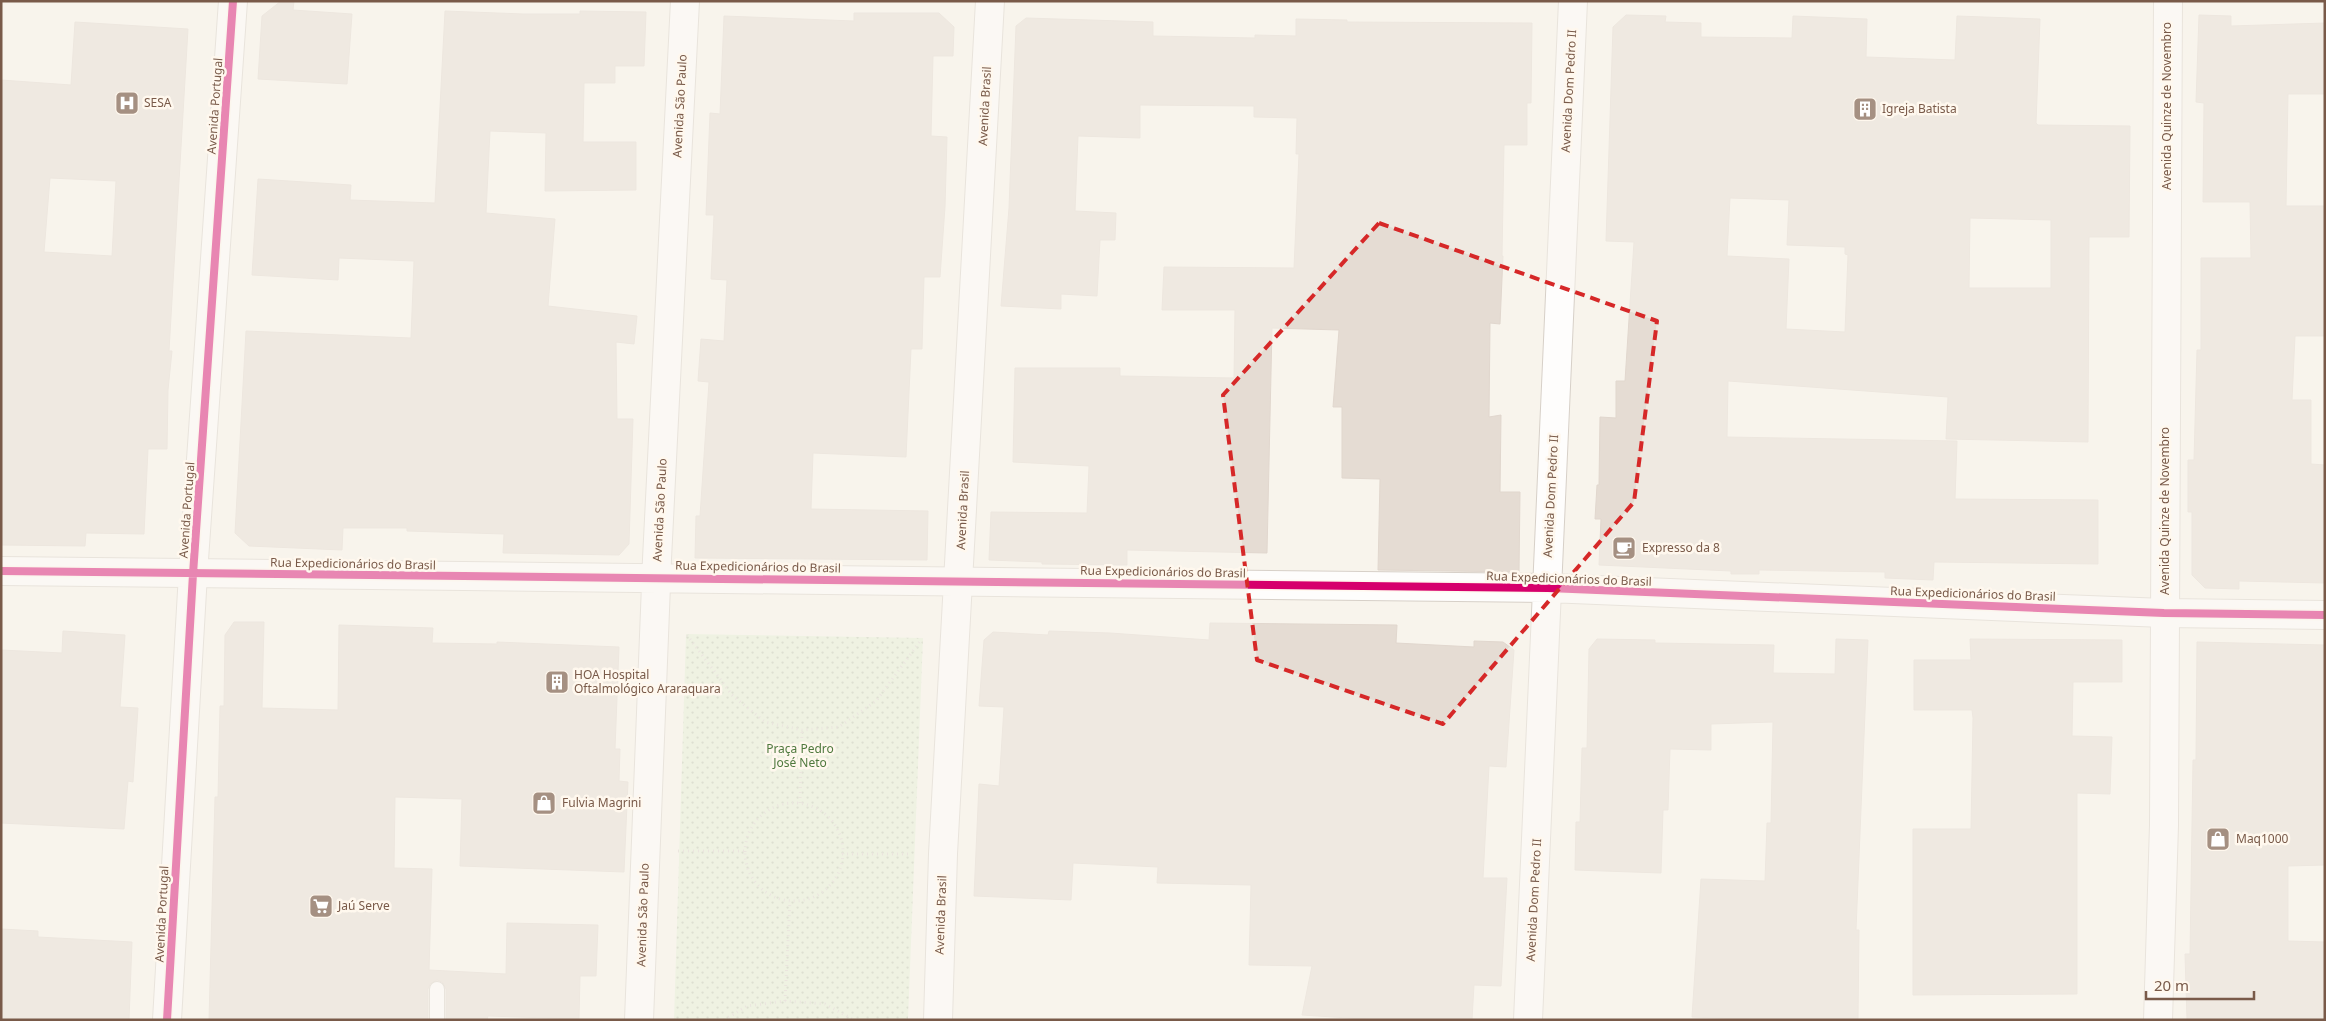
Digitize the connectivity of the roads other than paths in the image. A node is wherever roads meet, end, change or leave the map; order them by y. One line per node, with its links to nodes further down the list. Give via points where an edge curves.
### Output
1 (233, 1): 7 (street, Avenida Portugal)
2 (685, 1): 8 (street, Avenida São Paulo)
3 (990, 1): 9 (street, Avenida Brasil)
4 (1573, 1): 10 (street, Avenida Dom Pedro II)
5 (2168, 1): 11 (street, Avenida Quinze de Novembro)
6 (1, 571): 7 (street, Rua Expedicionários do Brasil)
7 (193, 574): 8 (street, Rua Expedicionários do Brasil); 14 (street, Avenida Portugal)
8 (657, 577): 9 (street, Rua Expedicionários do Brasil); 16 (street, Avenida São Paulo)
9 (960, 581): 10 (street, Rua Expedicionários do Brasil); 17 (street, Avenida Brasil, via 943,854)
10 (1548, 588): 11 (street, Rua Expedicionários do Brasil); 18 (street, Avenida Dom Pedro II)
11 (2164, 613): 12 (street, Rua Expedicionários do Brasil); 19 (street, Avenida Quinze de Novembro, via 2164,825)
12 (2325, 615)
13 (437, 989): 15 (lane)
14 (167, 1020)
15 (437, 1020)
16 (639, 1020)
17 (938, 1020)
18 (1528, 1020)
19 (2158, 1020)

